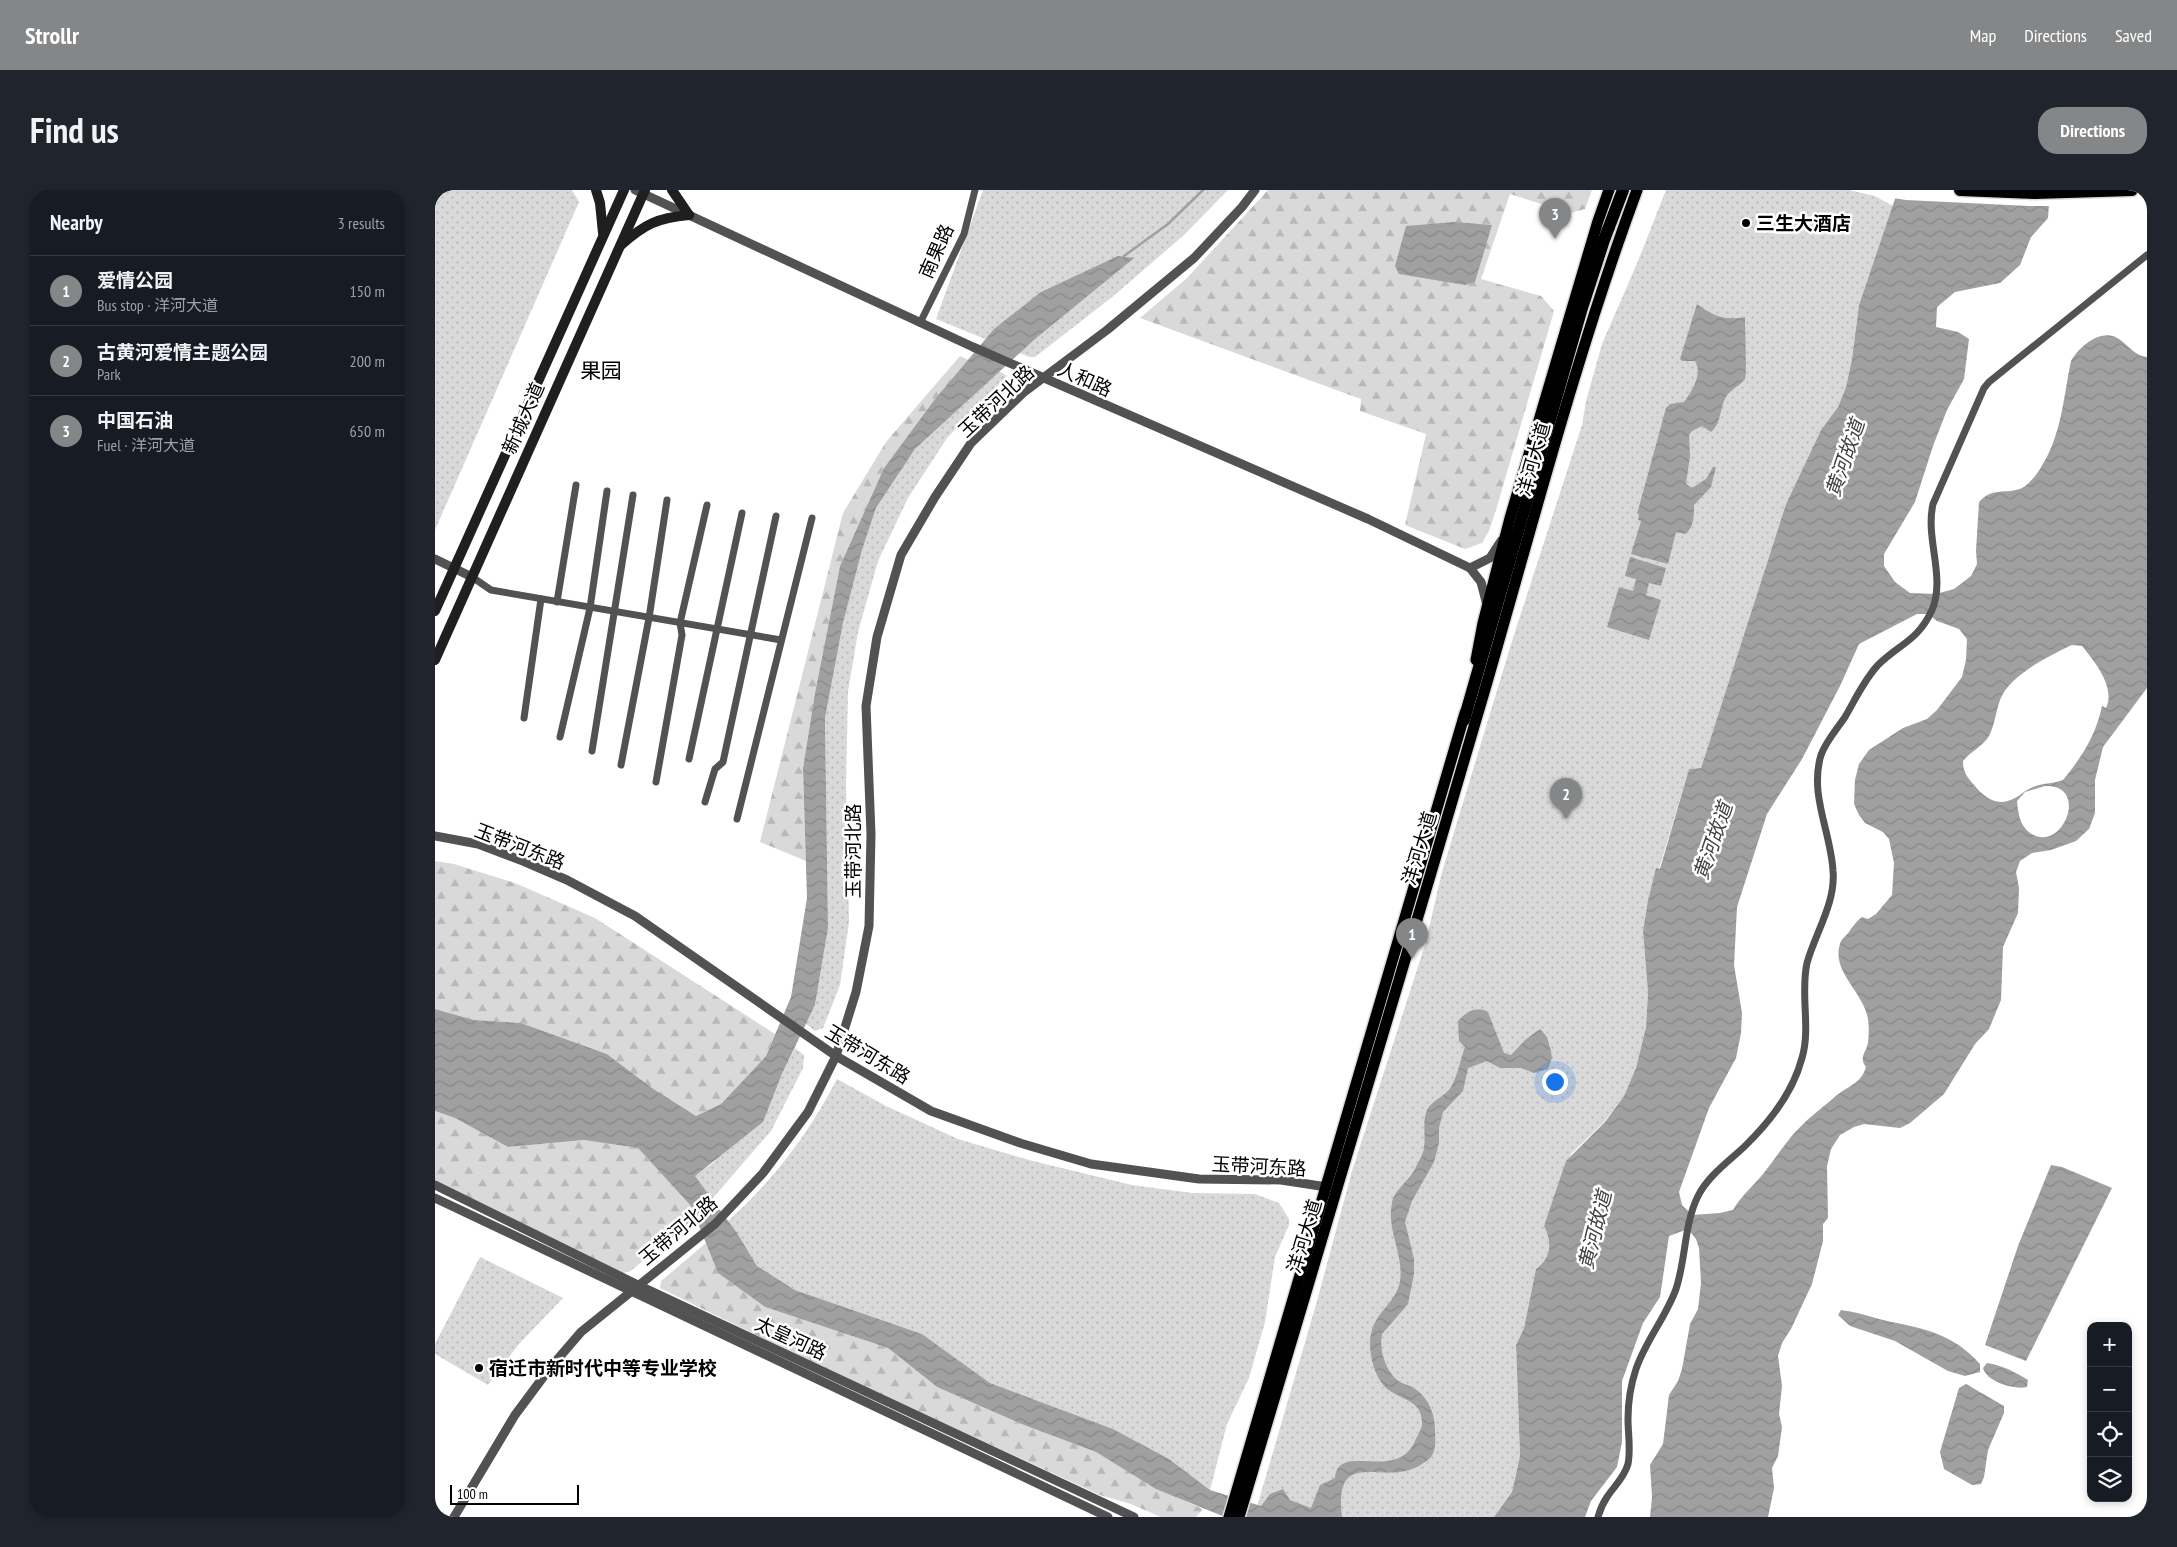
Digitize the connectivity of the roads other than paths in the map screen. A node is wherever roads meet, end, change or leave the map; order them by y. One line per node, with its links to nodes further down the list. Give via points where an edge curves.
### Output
1 (596, 190): 15 (main road)
2 (624, 190): 15 (main road, 新城大道)
3 (671, 190): 13 (main road)
4 (975, 190): 19 (street, 南果路, via 963,234)
5 (1255, 190): 20 (street, 玉带河北路, via 1194,258)
6 (1609, 190): 29 (main road, 洋河大道)
7 (1623, 190): 39 (highway, via 1581,311)
8 (1637, 190): 14 (main road, 洋河大道)
9 (1645, 190): 14 (main road)
10 (1960, 190): 11 (highway, via 2035,193)
11 (2133, 190)
12 (641, 191): 13 (street, 人和路); 17 (main road, 新城大道)
13 (689, 215): 17 (main road, via 657,220 633,235); 19 (street, 人和路)
14 (1627, 218): 62 (main road, 洋河大道)
15 (604, 234): 16 (main road, 新城大道)
16 (597, 248): 17 (main road); 31 (main road, 新城大道)
17 (617, 252): 33 (main road, 新城大道)
18 (2147, 255): 66 (street, via 1984,388 1930,514 1937,588 1935,603 1916,636 1868,675 1823,751 1817,768 1819,800 1834,874 1829,901 1807,964 1804,1054 1793,1084 1774,1113 1703,1190 1694,1209 1676,1288 1635,1372 1628,1417 1630,1450 1625,1472 1608,1495)
19 (920, 323): 20 (street, 人和路)
20 (1043, 378): 32 (street, 人和路, via 1368,519); 56 (street, 玉带河北路, via 971,443 901,555 877,636 866,706 871,834 869,926 856,992)
21 (576, 485): 35 (street)
22 (607, 491): 36 (street)
23 (633, 495): 38 (street)
24 (667, 500): 40 (street)
25 (707, 505): 41 (street)
26 (741, 513): 42 (street)
27 (776, 516): 43 (street)
28 (812, 518): 44 (street)
29 (1508, 525): 32 (street, via 1493,555); 39 (main road, 洋河大道)
30 (435, 559): 31 (street)
31 (454, 568): 33 (street); 37 (main road, 新城大道)
32 (1470, 568): 39 (street, via 1481,582)
33 (472, 577): 34 (street, via 491,590); 45 (main road, 新城大道)
34 (541, 599): 35 (street); 46 (street)
35 (557, 602): 36 (street)
36 (590, 608): 38 (street); 48 (street)
37 (435, 611)
38 (615, 612): 40 (street); 49 (street)
39 (1490, 612): 47 (highway)
40 (649, 618): 41 (street); 51 (street)
41 (680, 623): 42 (street); 52 (street, via 682,635)
42 (716, 629): 43 (street); 50 (street)
43 (751, 636): 44 (street); 53 (street, via 723,762 715,769)
44 (781, 640): 54 (street)
45 (435, 660)
46 (524, 718)
47 (1464, 720): 58 (main road, 洋河大道)
48 (560, 737)
49 (592, 751)
50 (689, 759)
51 (621, 765)
52 (656, 782)
53 (705, 802)
54 (737, 819)
55 (435, 836): 56 (street, 玉带河东路, via 478,844 523,861 635,916)
56 (836, 1056): 58 (street, 玉带河东路, via 931,1111 1091,1164 1199,1180 1281,1180); 60 (street, 玉带河北路, via 809,1112 763,1173 715,1224)
57 (435, 1185): 60 (street, 太皇河路)
58 (1327, 1187): 62 (main road, 洋河大道)
59 (435, 1198): 61 (street, 太皇河路)
60 (638, 1285): 61 (street, 玉带河北路); 65 (street, 太皇河路)
61 (630, 1291): 63 (street, 玉带河北路, via 581,1332 550,1368 515,1414); 64 (street, 太皇河路)
62 (1231, 1516)
63 (454, 1517)
64 (1108, 1517)
65 (1134, 1517)
66 (1598, 1517)

